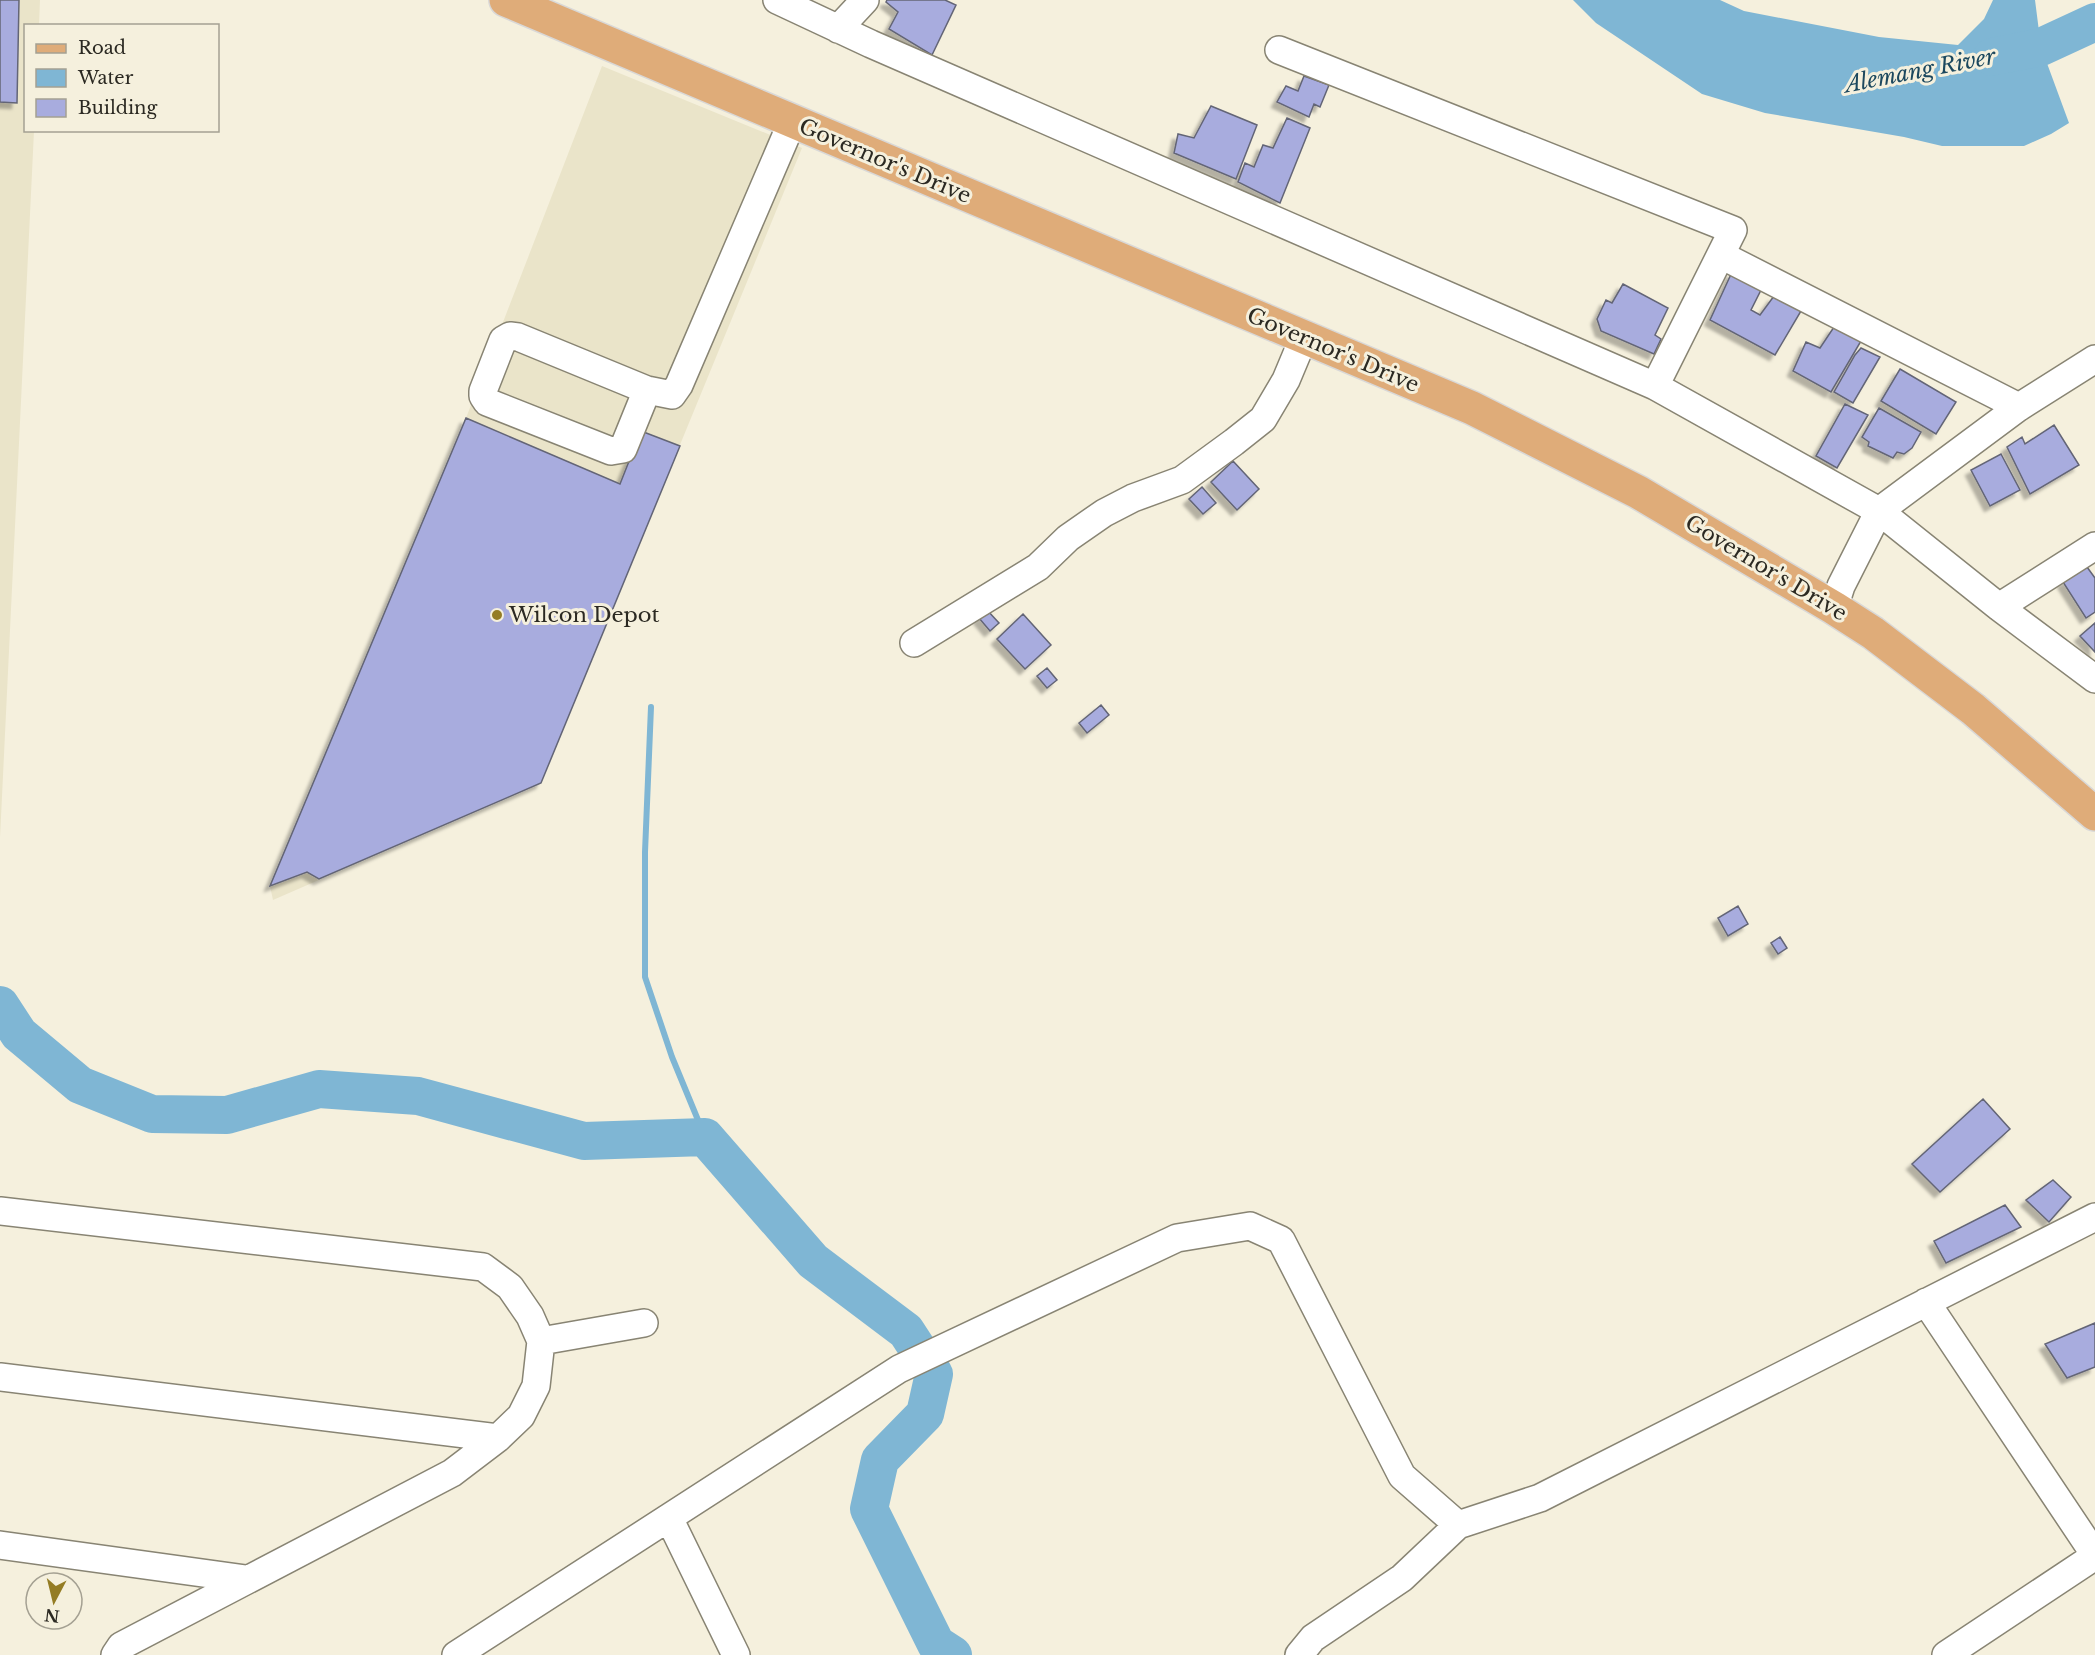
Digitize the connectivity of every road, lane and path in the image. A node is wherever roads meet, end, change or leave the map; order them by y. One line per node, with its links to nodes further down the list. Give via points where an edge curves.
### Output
1 (506, 0): 6 (main road, Governor's Drive)
2 (777, 0): 4 (street)
3 (865, 0): 4 (street)
4 (838, 29): 10 (street)
5 (1279, 50): 7 (street, via 1733,230)
6 (792, 122): 8 (main road, Governor's Drive); 11 (street, via 679,385 672,395)
7 (1721, 255): 10 (street); 12 (street)
8 (1304, 337): 16 (main road, Governor's Drive, via 1472,408 1638,492); 17 (street, via 1286,380 1263,418 1234,442 1182,480 1104,513 1068,538 1038,567)
9 (2095, 359): 12 (street)
10 (1655, 386): 13 (street)
11 (647, 390): 11 (street, via 510,336 503,340 483,396 487,402 617,451 623,449)
12 (2019, 407): 13 (street)
13 (1879, 511): 15 (street); 16 (street)
14 (2095, 546): 15 (street)
15 (1999, 607): 18 (street)
16 (1834, 608): 19 (main road, Governor's Drive, via 1973,709)
17 (914, 644)
18 (2095, 679)
19 (2095, 814)
20 (0, 1211): 24 (street, via 483,1267 510,1287)
21 (2095, 1217): 22 (street)
22 (1926, 1302): 28 (street, via 1540,1498); 30 (street)
23 (644, 1323): 24 (street)
24 (541, 1341): 26 (street, via 536,1386 521,1416)
25 (0, 1377): 26 (street)
26 (498, 1438): 31 (street, via 452,1473)
27 (669, 1518): 28 (street, via 899,1369 1177,1238 1250,1226 1281,1240 1402,1476); 33 (street); 34 (street)
28 (1458, 1525): 35 (street, via 1402,1578 1313,1638)
29 (0, 1545): 31 (street)
30 (2095, 1555): 36 (street)
31 (246, 1579): 32 (street, via 121,1646)
32 (115, 1655)
33 (456, 1655)
34 (736, 1655)
35 (1299, 1655)
36 (1947, 1655)

